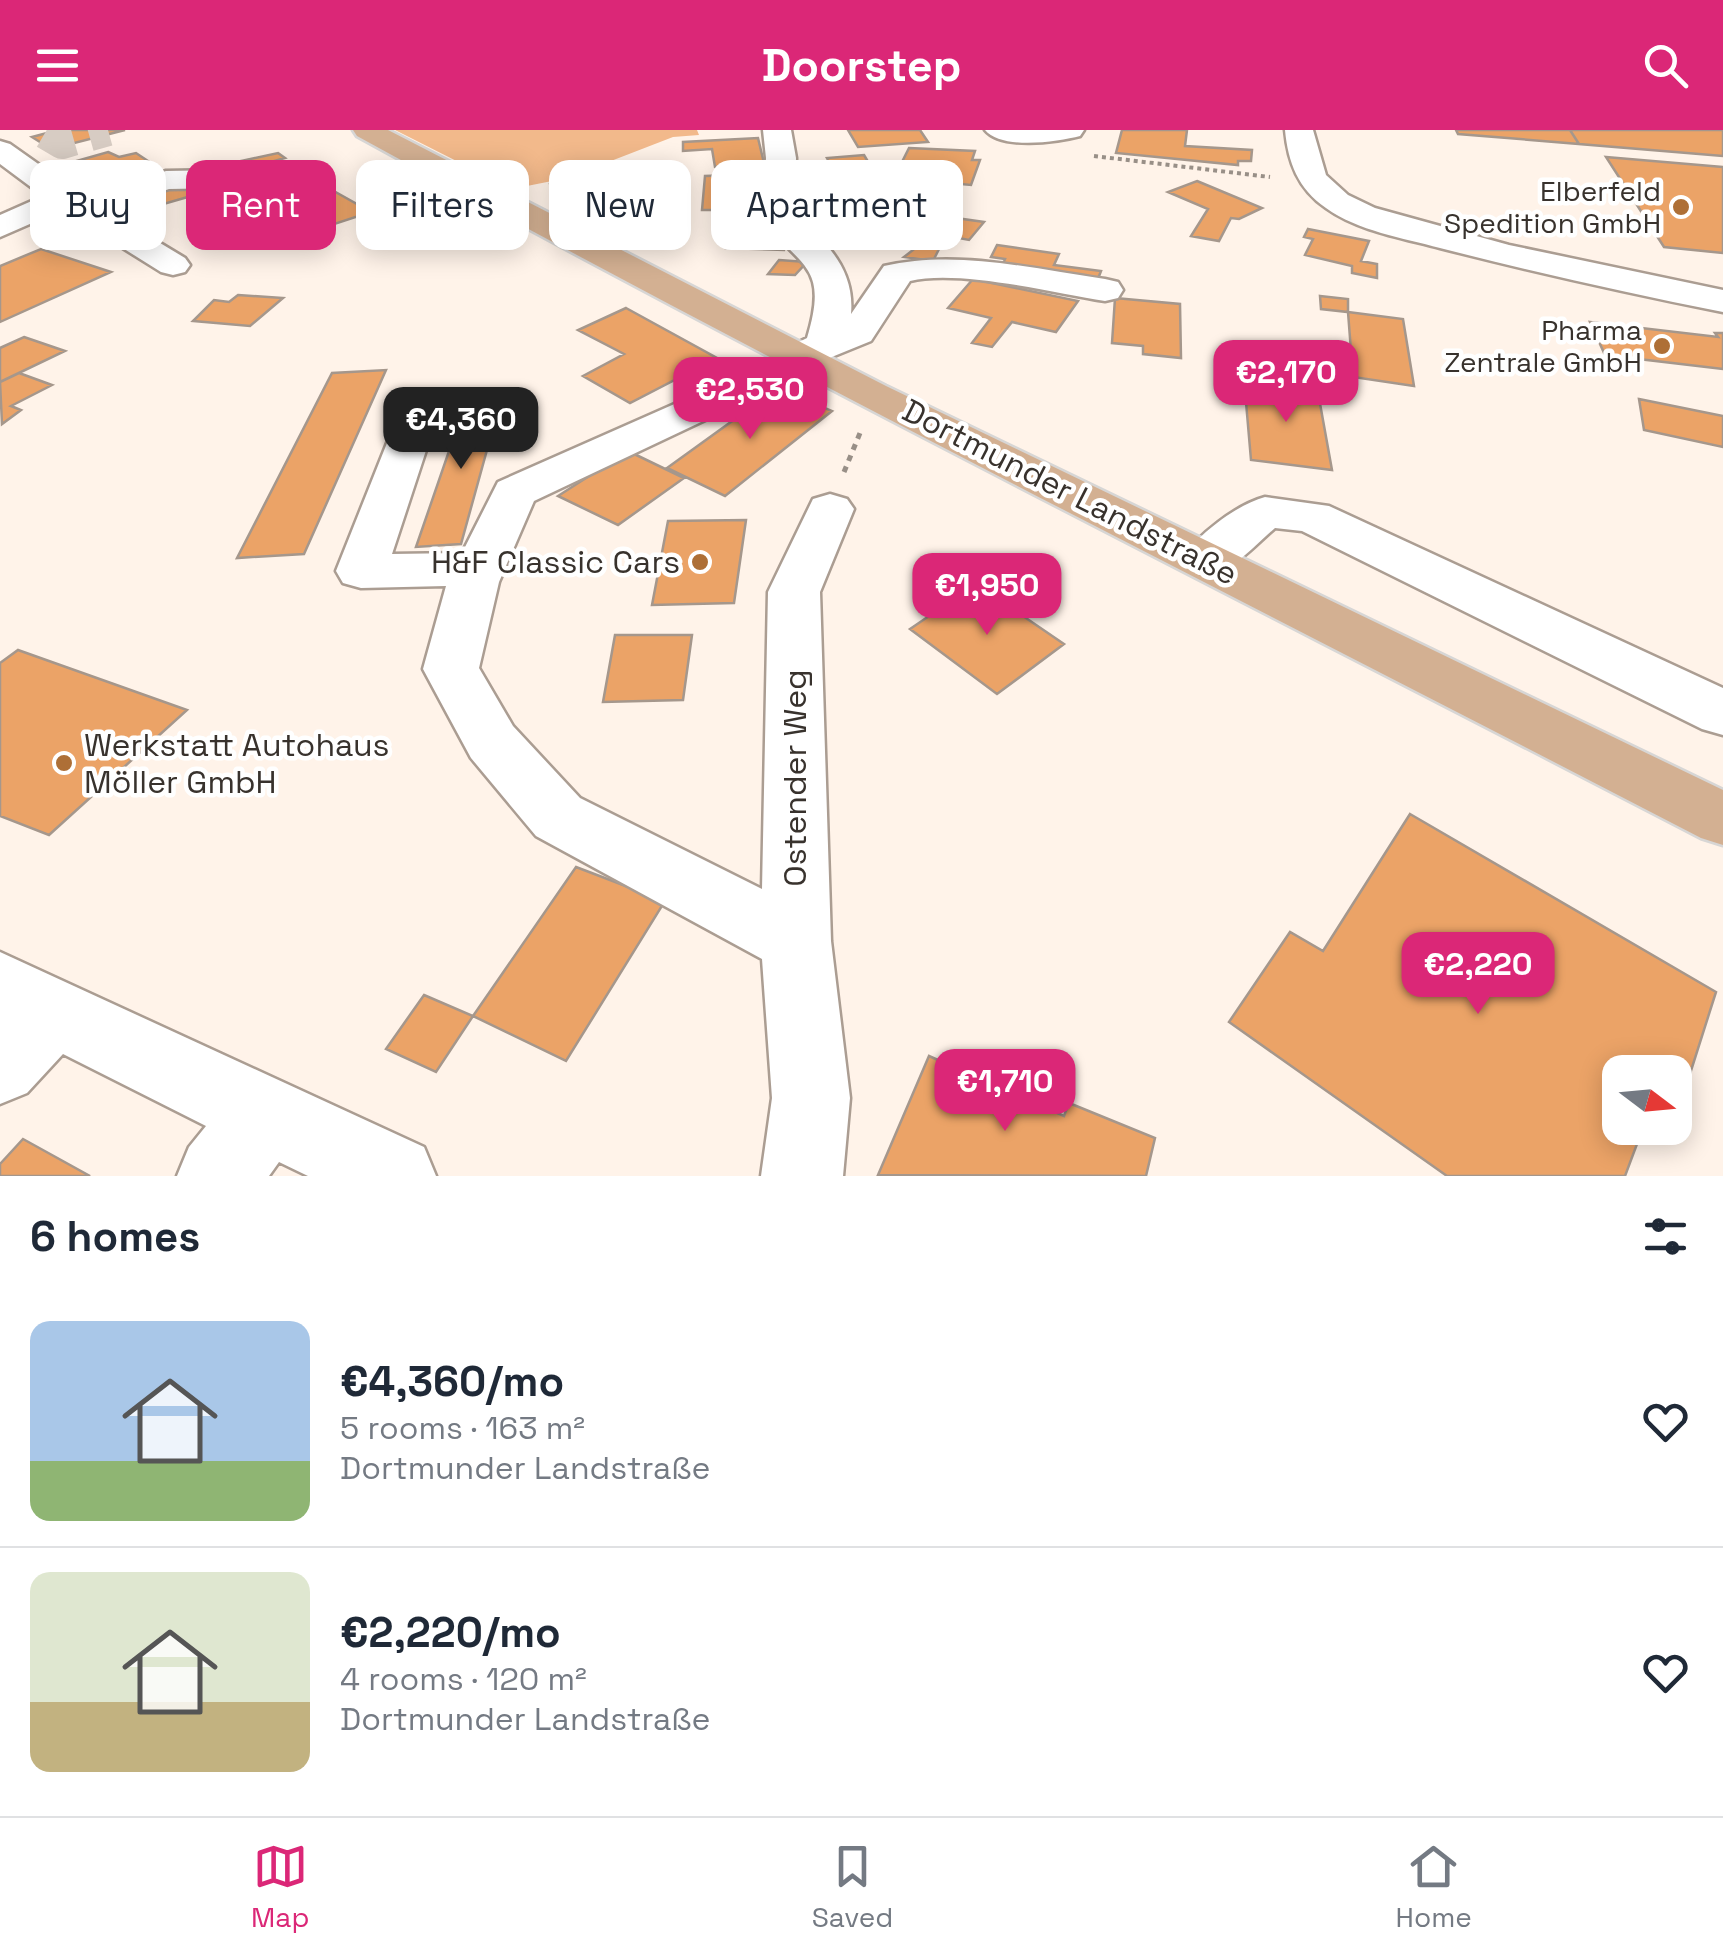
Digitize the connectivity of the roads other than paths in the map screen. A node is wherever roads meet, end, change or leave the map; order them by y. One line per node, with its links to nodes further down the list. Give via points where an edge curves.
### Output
1 (21, 130): 7 (street)
2 (367, 130): 18 (main road, Dortmunder Landstraße, via 489,197)
3 (777, 130): 18 (street, via 779,218 813,247 834,286 836,311)
4 (999, 130): 5 (street)
5 (1070, 130)
6 (1299, 130): 16 (street, via 1305,165 1337,202 1474,246)
7 (0, 136)
8 (0, 150): 9 (street)
9 (30, 172)
10 (30, 217): 11 (street)
11 (0, 227)
12 (149, 250): 13 (street)
13 (173, 265)
14 (1723, 268): 16 (street, via 1682,272)
15 (1106, 290): 18 (street, via 917,269 897,274 858,332)
16 (1669, 290): 17 (street)
17 (1723, 301)
18 (813, 350): 22 (main road, Dortmunder Landstraße, via 877,395)
19 (722, 396): 23 (street, via 514,492)
20 (410, 432): 23 (street, via 361,570)
21 (830, 509): 26 (street, Ostender Weg, via 794,592)
22 (1206, 560): 24 (street, via 1266,512 1312,518); 25 (main road, Dortmunder Landstraße)
23 (479, 569): 26 (street, via 451,669 492,742 558,817)
24 (1723, 713)
25 (1723, 819)
26 (796, 942): 32 (street, Ostender Weg, via 811,1098)
27 (26, 998): 28 (street); 29 (street)
28 (0, 1066)
29 (266, 1114): 30 (street); 31 (street)
30 (218, 1176)
31 (395, 1176)
32 (802, 1176)

